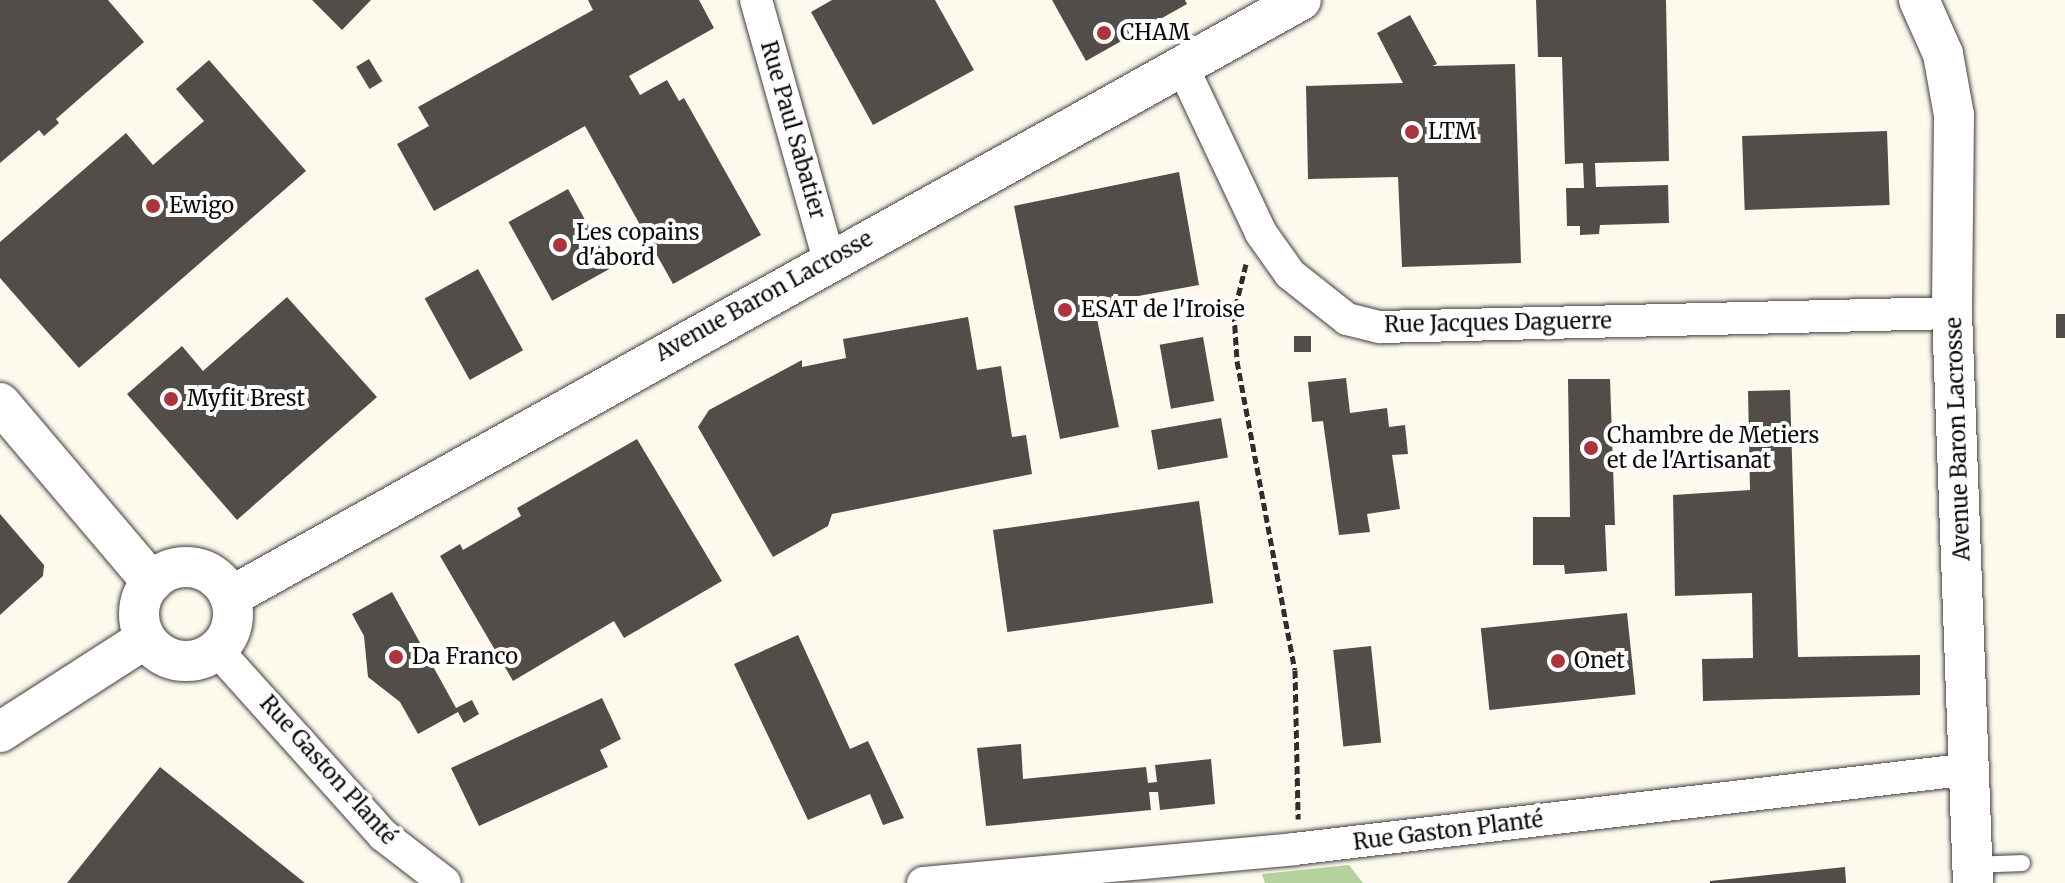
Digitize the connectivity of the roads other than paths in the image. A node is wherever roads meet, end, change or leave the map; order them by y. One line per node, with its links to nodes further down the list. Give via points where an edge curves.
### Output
1 (756, 0): 5 (street, Rue Paul Sabatier)
2 (1919, 0): 6 (street, Avenue Baron Lacrosse, via 1943,54 1954,115)
3 (1276, 6): 4 (street, Avenue Baron Lacrosse)
4 (1184, 70): 5 (street, Avenue Baron Lacrosse); 6 (street, Rue Jacques Daguerre, via 1261,233 1290,274 1347,319 1380,327)
5 (829, 259): 9 (street, Avenue Baron Lacrosse)
6 (1952, 313): 13 (street, Avenue Baron Lacrosse)
7 (0, 403): 8 (street)
8 (152, 582): 9 (street, via 188,567 213,576); 10 (street, via 139,609)
9 (230, 597): 11 (street, via 232,625)
10 (145, 639): 11 (street, via 170,659 203,659); 12 (street)
11 (217, 650): 16 (street, Rue Gaston Planté, via 383,835)
12 (0, 732)
13 (1971, 769): 15 (street, Avenue Baron Lacrosse); 17 (street, Rue Gaston Planté, via 1294,849)
14 (2022, 863): 15 (lane)
15 (1973, 874)
16 (445, 883)
17 (923, 883)

